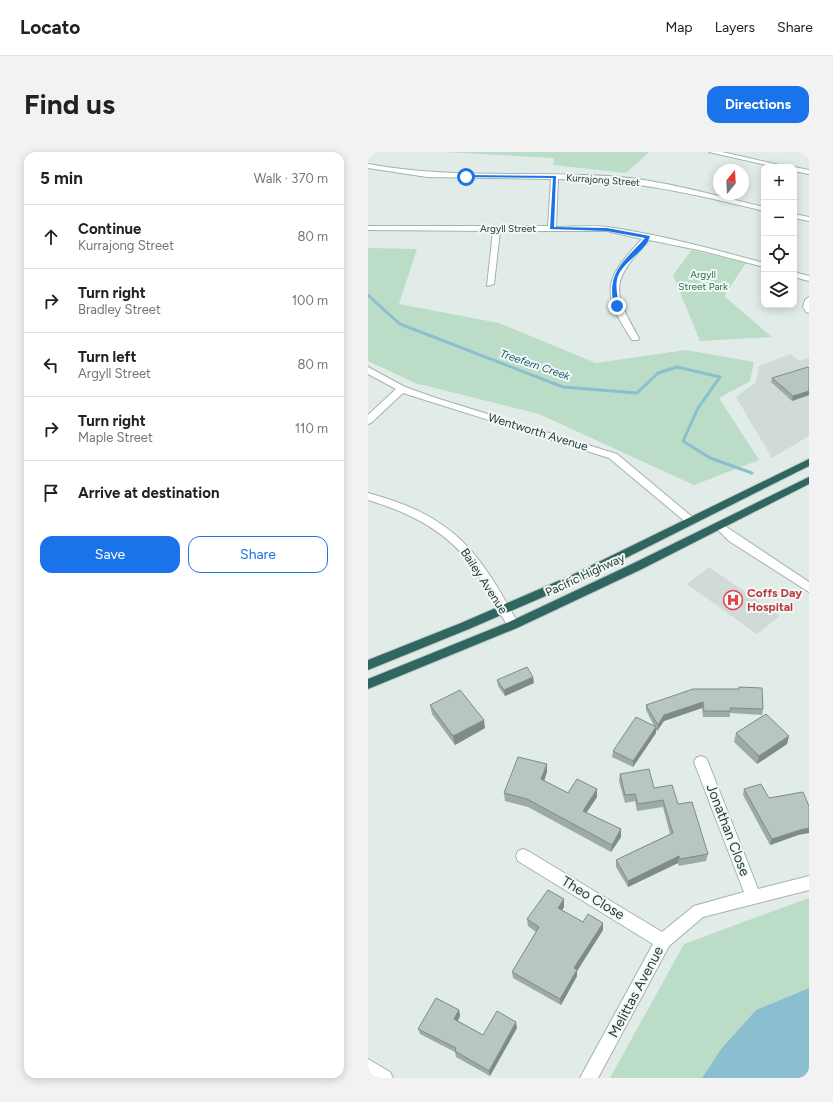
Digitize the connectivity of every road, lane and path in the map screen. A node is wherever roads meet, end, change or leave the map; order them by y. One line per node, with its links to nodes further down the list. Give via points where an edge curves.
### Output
1 (712, 152): 2 (street)
2 (770, 164)
3 (368, 166): 6 (street, Kurrajong Street, via 436,176)
4 (797, 170): 5 (street)
5 (809, 172)
6 (555, 177): 7 (street, Kurrajong Street, via 606,178 639,182); 12 (street)
7 (761, 208)
8 (797, 217): 9 (street)
9 (809, 219)
10 (368, 228): 11 (street, Argyll Street)
11 (497, 228): 12 (street, Argyll Street); 17 (street)
12 (552, 229): 13 (street, Argyll Street, via 607,229)
13 (648, 237): 14 (street, Argyll Street); 20 (street, via 620,269 614,284 613,292 617,306)
14 (761, 264)
15 (797, 275): 16 (street)
16 (809, 279)
17 (490, 284)
18 (809, 300): 19 (street)
19 (809, 310)
20 (635, 338)
21 (368, 370): 22 (street, Wentworth Avenue)
22 (402, 389): 23 (street); 27 (street, Wentworth Avenue, via 613,456)
23 (368, 421)
24 (809, 462): 27 (highway, Pacific Highway)
25 (809, 480): 28 (highway, Pacific Highway)
26 (368, 496): 30 (street, Bailey Avenue, via 415,512 452,537 466,551)
27 (692, 521): 30 (highway, Pacific Highway, via 576,578)
28 (719, 526): 29 (street); 31 (highway, Pacific Highway)
29 (809, 588)
30 (503, 610): 31 (street, Bailey Avenue); 32 (highway, Pacific Highway)
31 (513, 625): 33 (highway, Pacific Highway)
32 (368, 665)
33 (368, 684)
34 (701, 762): 37 (street, Jonathan Close)
35 (523, 856): 38 (street, Theo Close)
36 (809, 883): 37 (street, Melittas Avenue)
37 (754, 898): 38 (street, Melittas Avenue, via 699,911)
38 (663, 941): 41 (street, Melittas Avenue)
39 (368, 1068): 40 (street)
40 (384, 1078)
41 (589, 1078)

